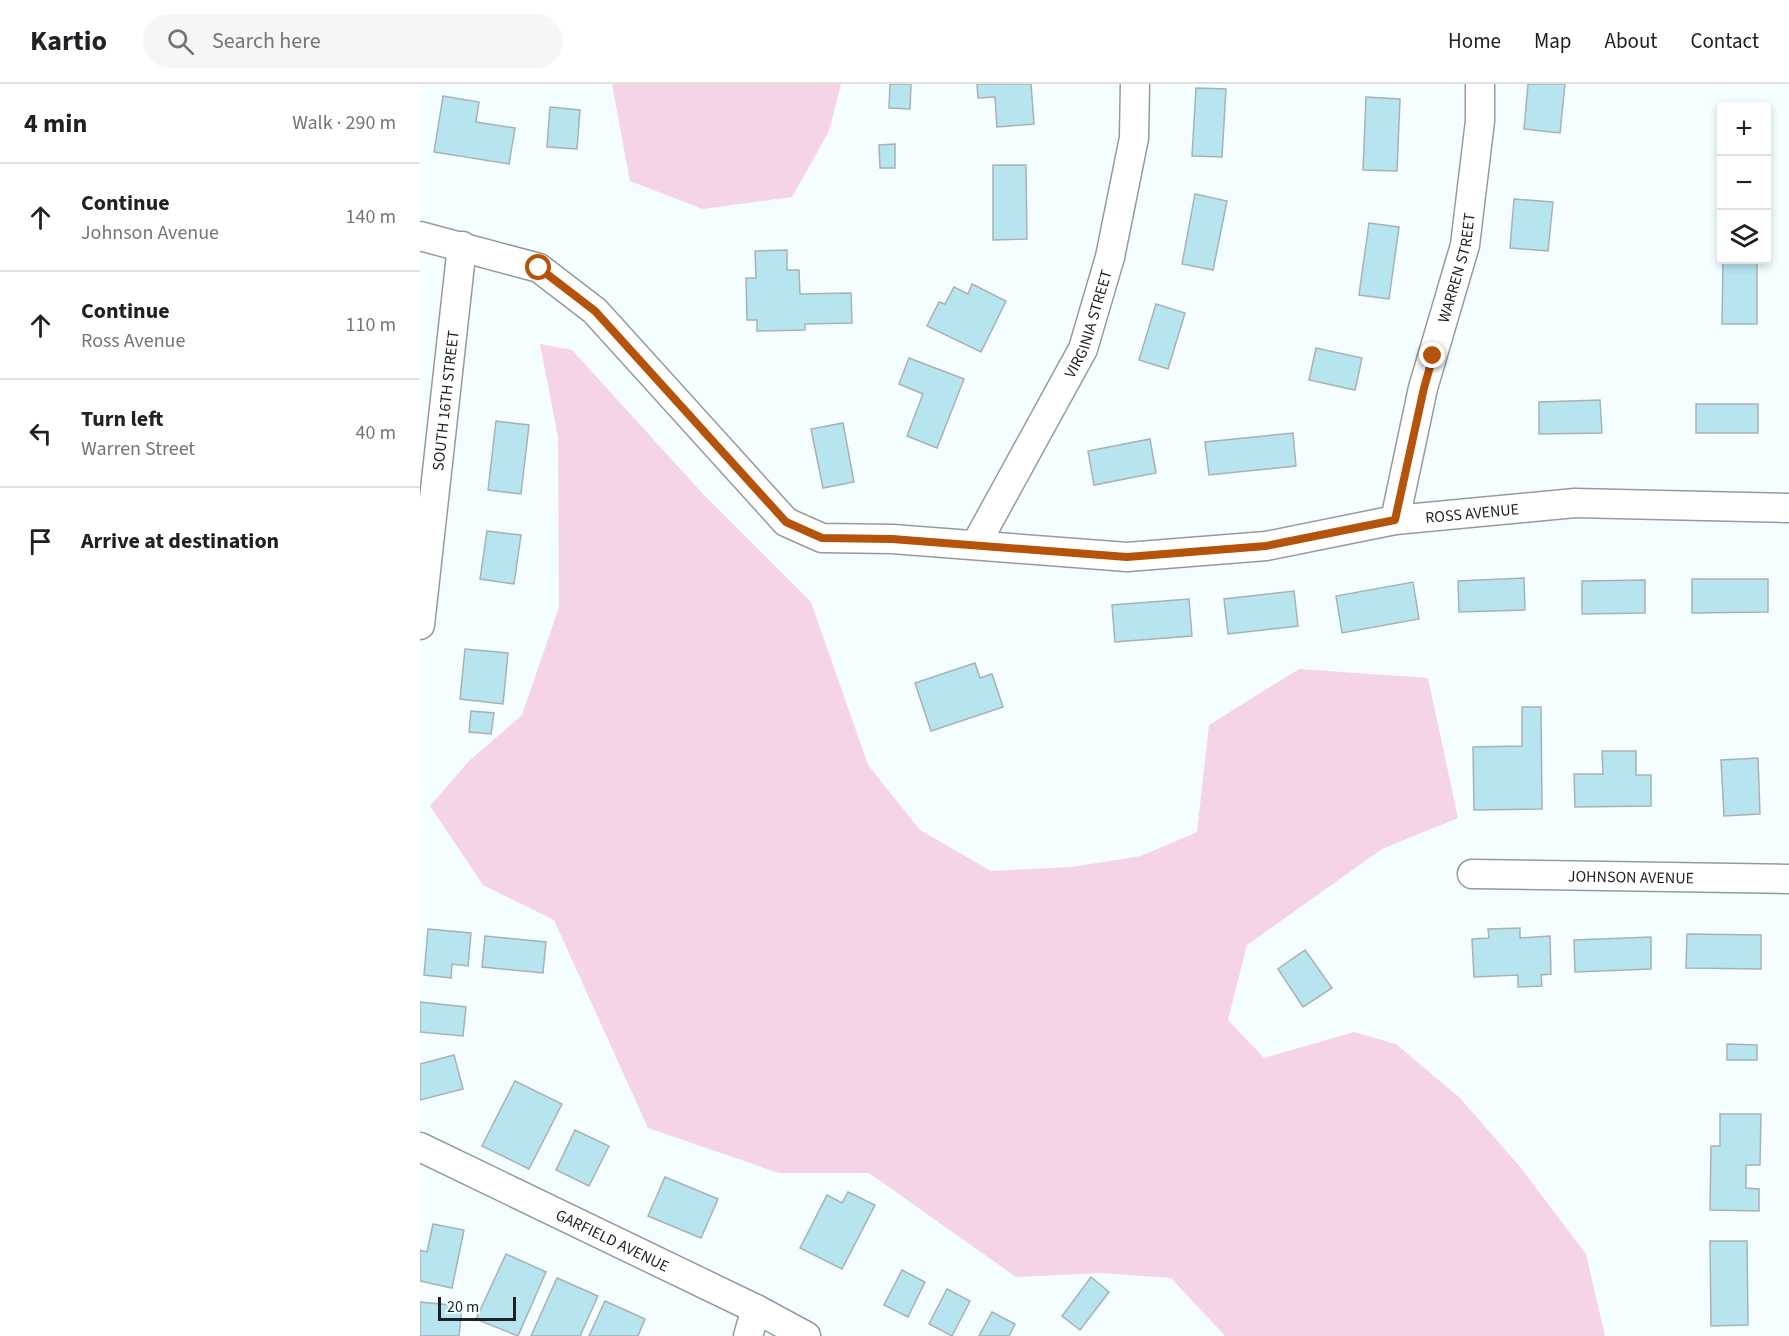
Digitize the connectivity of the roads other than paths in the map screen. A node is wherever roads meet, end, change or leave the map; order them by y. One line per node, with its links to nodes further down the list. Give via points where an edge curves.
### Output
1 (1135, 84): 7 (street, VIRGINIA STREET, via 1134,138 1110,257 1083,349)
2 (1480, 84): 6 (street, WARREN STREET, via 1480,121 1465,246 1424,388)
3 (420, 236): 4 (street)
4 (462, 246): 7 (street, via 539,268 595,311 786,522 822,538); 8 (street, SOUTH 16TH STREET)
5 (1789, 508): 6 (street, ROSS AVENUE, via 1575,503)
6 (1395, 520): 7 (street, ROSS AVENUE, via 1266,546 1127,557)
7 (976, 544)
8 (420, 625)
9 (1472, 874): 10 (street, JOHNSON AVENUE)
10 (1789, 879)
11 (420, 1147): 12 (street, GARFIELD AVENUE)
12 (756, 1309): 13 (street); 14 (street, GARFIELD AVENUE)
13 (748, 1336)
14 (806, 1336)

